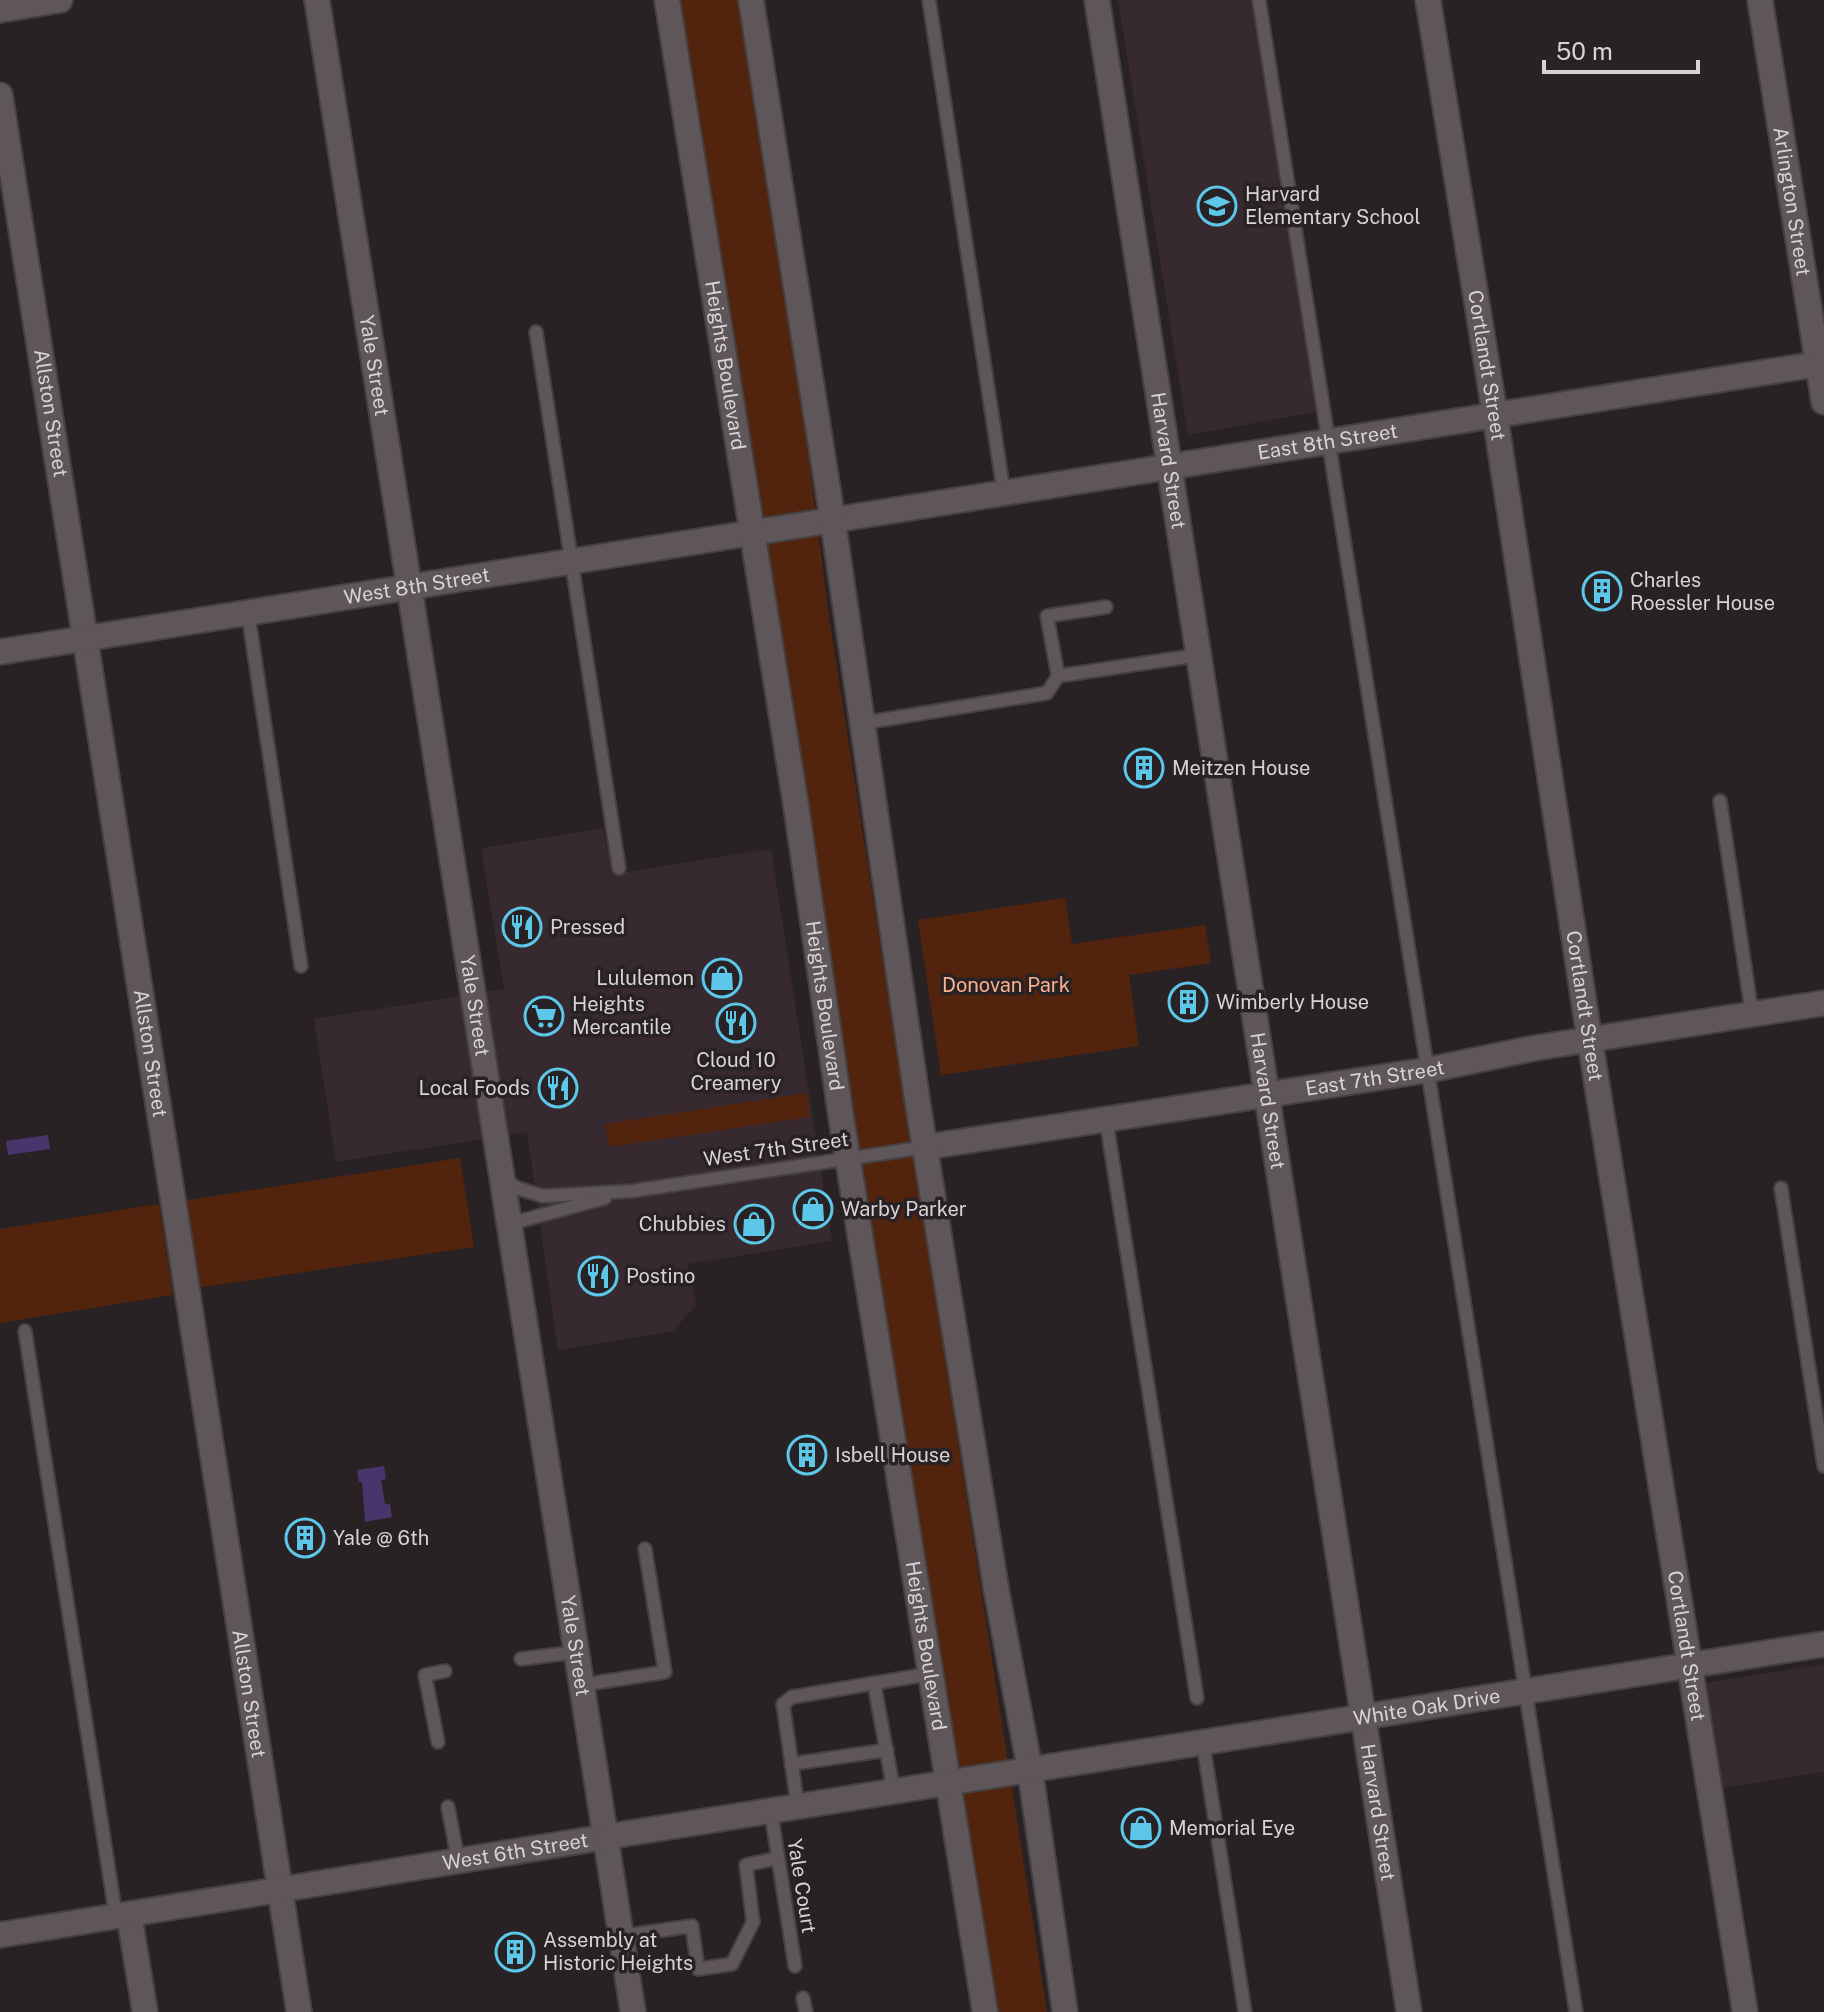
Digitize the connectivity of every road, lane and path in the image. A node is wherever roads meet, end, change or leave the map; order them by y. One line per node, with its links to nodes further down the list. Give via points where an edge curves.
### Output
1 (60, 0): 10 (street)
2 (317, 0): 22 (street, Yale Street)
3 (667, 0): 20 (street, Heights Boulevard)
4 (751, 0): 19 (street)
5 (929, 0): 18 (lane)
6 (1097, 0): 17 (street, Harvard Street)
7 (1259, 0): 16 (lane)
8 (1428, 0): 15 (street, Cortlandt Street)
9 (1760, 0): 13 (street, Arlington Street)
10 (0, 10)
11 (0, 95): 25 (street, Allston Street)
12 (536, 332): 21 (lane)
13 (1821, 364): 14 (street, Arlington Street); 15 (street, East 8th Street)
14 (1824, 402)
15 (1495, 415): 16 (street, East 8th Street); 35 (street, Cortlandt Street)
16 (1327, 442): 17 (street, East 8th Street); 36 (lane)
17 (1169, 467): 18 (street, East 8th Street); 27 (street, Harvard Street)
18 (1004, 494): 19 (street, East 8th Street)
19 (833, 522): 20 (street, West 8th Street); 29 (street)
20 (752, 535): 21 (street, West 8th Street); 40 (street, Heights Boulevard)
21 (572, 563): 22 (street, West 8th Street); 31 (lane)
22 (408, 588): 24 (street, West 8th Street); 41 (street, Yale Street)
23 (1106, 607): 28 (lane, via 1047,616)
24 (248, 613): 25 (street, West 8th Street); 32 (lane)
25 (88, 638): 26 (street, West 8th Street); 72 (street, Allston Street)
26 (0, 652)
27 (1199, 655): 28 (lane); 37 (street, Harvard Street)
28 (1058, 676): 29 (lane, via 1047,693)
29 (863, 723): 39 (street)
30 (1720, 801): 34 (lane)
31 (619, 868)
32 (301, 966)
33 (1824, 1003): 34 (street, East 7th Street)
34 (1752, 1014): 35 (street, East 7th Street)
35 (1590, 1039): 36 (street, East 7th Street); 51 (street, Cortlandt Street)
36 (1428, 1070): 37 (street, East 7th Street); 56 (lane)
37 (1266, 1094): 38 (street, East 7th Street); 58 (street, Harvard Street)
38 (1106, 1119): 39 (street, East 7th Street); 57 (lane)
39 (926, 1147): 40 (lane, West 7th Street); 63 (street)
40 (848, 1158): 43 (lane, West 7th Street); 53 (street, Heights Boulevard)
41 (501, 1176): 43 (lane, West 7th Street, via 543,1196); 44 (street, Yale Street)
42 (1781, 1188): 46 (lane)
43 (632, 1191): 44 (lane, West 7th Street)
44 (509, 1224): 49 (street, Yale Street)
45 (25, 1331): 73 (lane)
46 (1824, 1466)
47 (645, 1549): 55 (lane, via 665,1672)
48 (1824, 1644): 51 (street, White Oak Drive)
49 (576, 1652): 50 (lane); 55 (street, Yale Street)
50 (521, 1659)
51 (1690, 1665): 56 (street, White Oak Drive); 85 (street, Cortlandt Street)
52 (445, 1671): 59 (lane, via 425,1675)
53 (929, 1674): 54 (lane); 64 (street, Heights Boulevard)
54 (874, 1683): 61 (lane); 62 (lane, via 792,1697 783,1704)
55 (581, 1685): 69 (street, Yale Street)
56 (1527, 1692): 58 (street, White Oak Drive); 84 (lane)
57 (1197, 1698)
58 (1362, 1719): 60 (street, White Oak Drive); 83 (street, Harvard Street)
59 (438, 1742)
60 (1203, 1743): 63 (street, White Oak Drive); 82 (lane)
61 (887, 1750): 62 (lane); 65 (lane)
62 (791, 1764): 67 (lane)
63 (1030, 1770): 64 (street, West 6th Street); 81 (street)
64 (946, 1784): 65 (street, West 6th Street); 80 (street, Heights Boulevard)
65 (894, 1792): 67 (street, West 6th Street)
66 (448, 1807): 71 (lane)
67 (798, 1808): 68 (street, West 6th Street)
68 (771, 1812): 69 (street, West 6th Street); 70 (lane, Yale Court)
69 (605, 1837): 71 (street, West 6th Street); 75 (street, Yale Street)
70 (778, 1858): 75 (lane, via 746,1865 753,1922 732,1964 698,1969 692,1926); 76 (lane, Yale Court)
71 (458, 1860): 72 (street, West 6th Street)
72 (281, 1890): 73 (street, West 6th Street); 78 (street, Allston Street)
73 (123, 1916): 74 (street, West 6th Street); 77 (street)
74 (0, 1935)
75 (621, 1936): 79 (street, Yale Street)
76 (795, 1966)
77 (145, 2012)
78 (299, 2012)
79 (633, 2012)
80 (985, 2012)
81 (1065, 2012)
82 (1245, 2012)
83 (1409, 2012)
84 (1576, 2012)
85 (1745, 2012)

